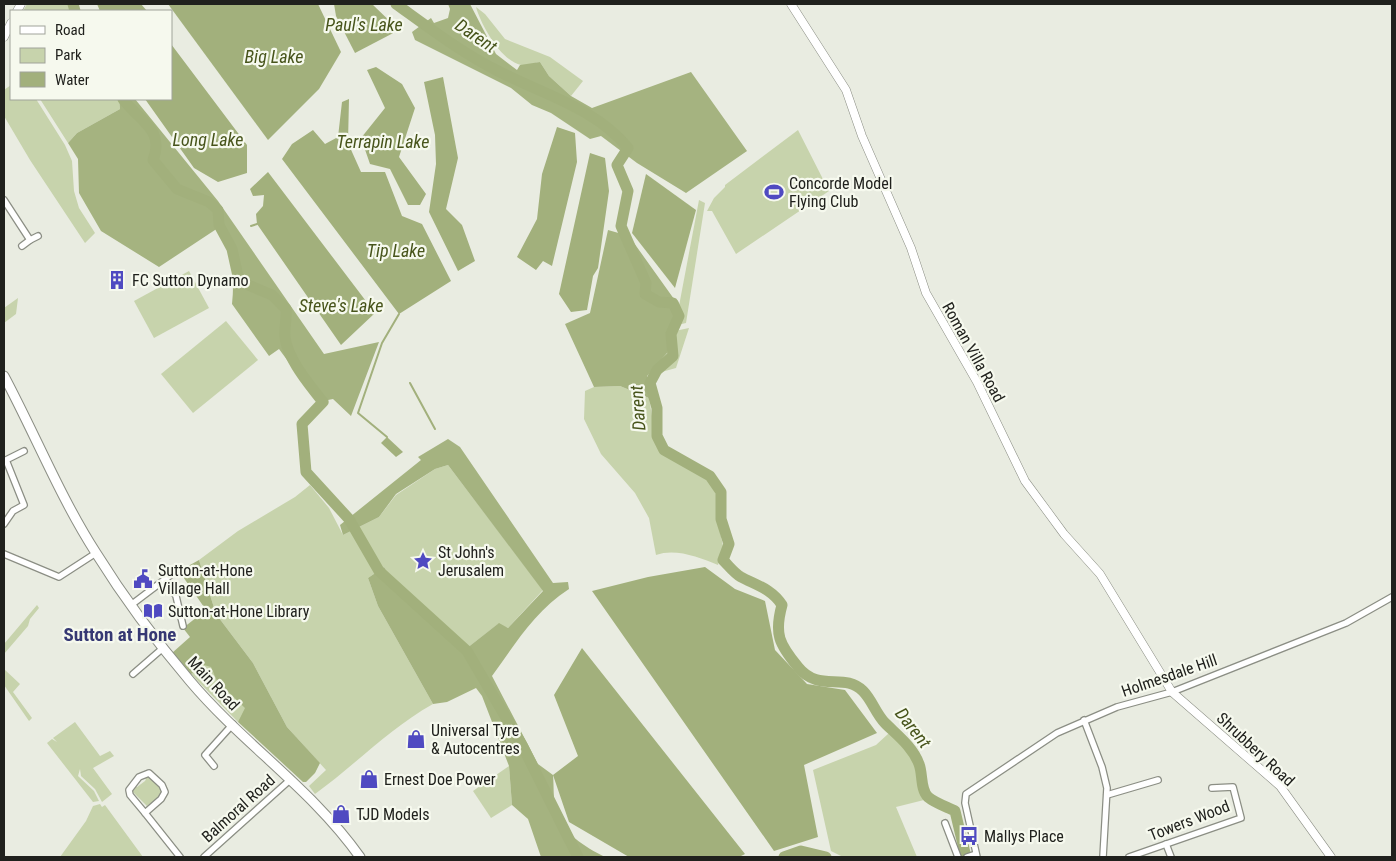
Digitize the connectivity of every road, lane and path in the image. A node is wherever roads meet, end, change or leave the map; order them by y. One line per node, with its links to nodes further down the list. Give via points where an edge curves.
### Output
1 (791, 4): 20 (street, Roman Villa Road, via 846,90 862,136 911,248 926,293 978,382 1025,481 1064,534 1100,574)
2 (10, 25): 3 (street)
3 (4, 37)
4 (4, 200): 6 (street)
5 (38, 236): 6 (street)
6 (30, 240): 7 (street)
7 (22, 246)
8 (4, 376): 11 (main road, Main Road)
9 (24, 451): 10 (street, via 6,460 24,505 13,511)
10 (4, 524)
11 (96, 553): 12 (street, via 59,577); 16 (main road, Main Road)
12 (4, 554)
13 (172, 574): 14 (street)
14 (165, 579): 16 (street); 17 (street, via 176,596)
15 (1392, 597): 20 (street, Holmesdale Hill, via 1346,623)
16 (131, 605): 18 (main road, Main Road)
17 (182, 626)
18 (163, 648): 19 (street); 22 (main road, Main Road, via 190,682)
19 (133, 674)
20 (1172, 692): 21 (street, Holmesdale Hill); 39 (street, Shrubbery Road, via 1280,786)
21 (1084, 720): 27 (street, via 1102,767); 31 (street, Holmesdale Hill, via 1057,733 968,791 965,797)
22 (233, 724): 23 (street, via 205,755); 24 (main road, Main Road)
23 (214, 766)
24 (291, 779): 33 (street, Balmoral Road); 34 (main road, Main Road, via 318,805)
25 (1158, 780): 27 (street)
26 (1212, 788): 30 (street, Towers Wood, via 1233,787 1241,818)
27 (1107, 795): 36 (street)
28 (145, 813): 28 (street, via 129,790 139,777 149,773 162,784 165,792 161,800); 32 (street)
29 (945, 823): 35 (street)
30 (1166, 844): 37 (street, Towers Wood); 38 (street)
31 (973, 856)
32 (180, 857)
33 (204, 857)
34 (360, 857)
35 (958, 857)
36 (1103, 857)
37 (1129, 857)
38 (1171, 857)
39 (1331, 857)

